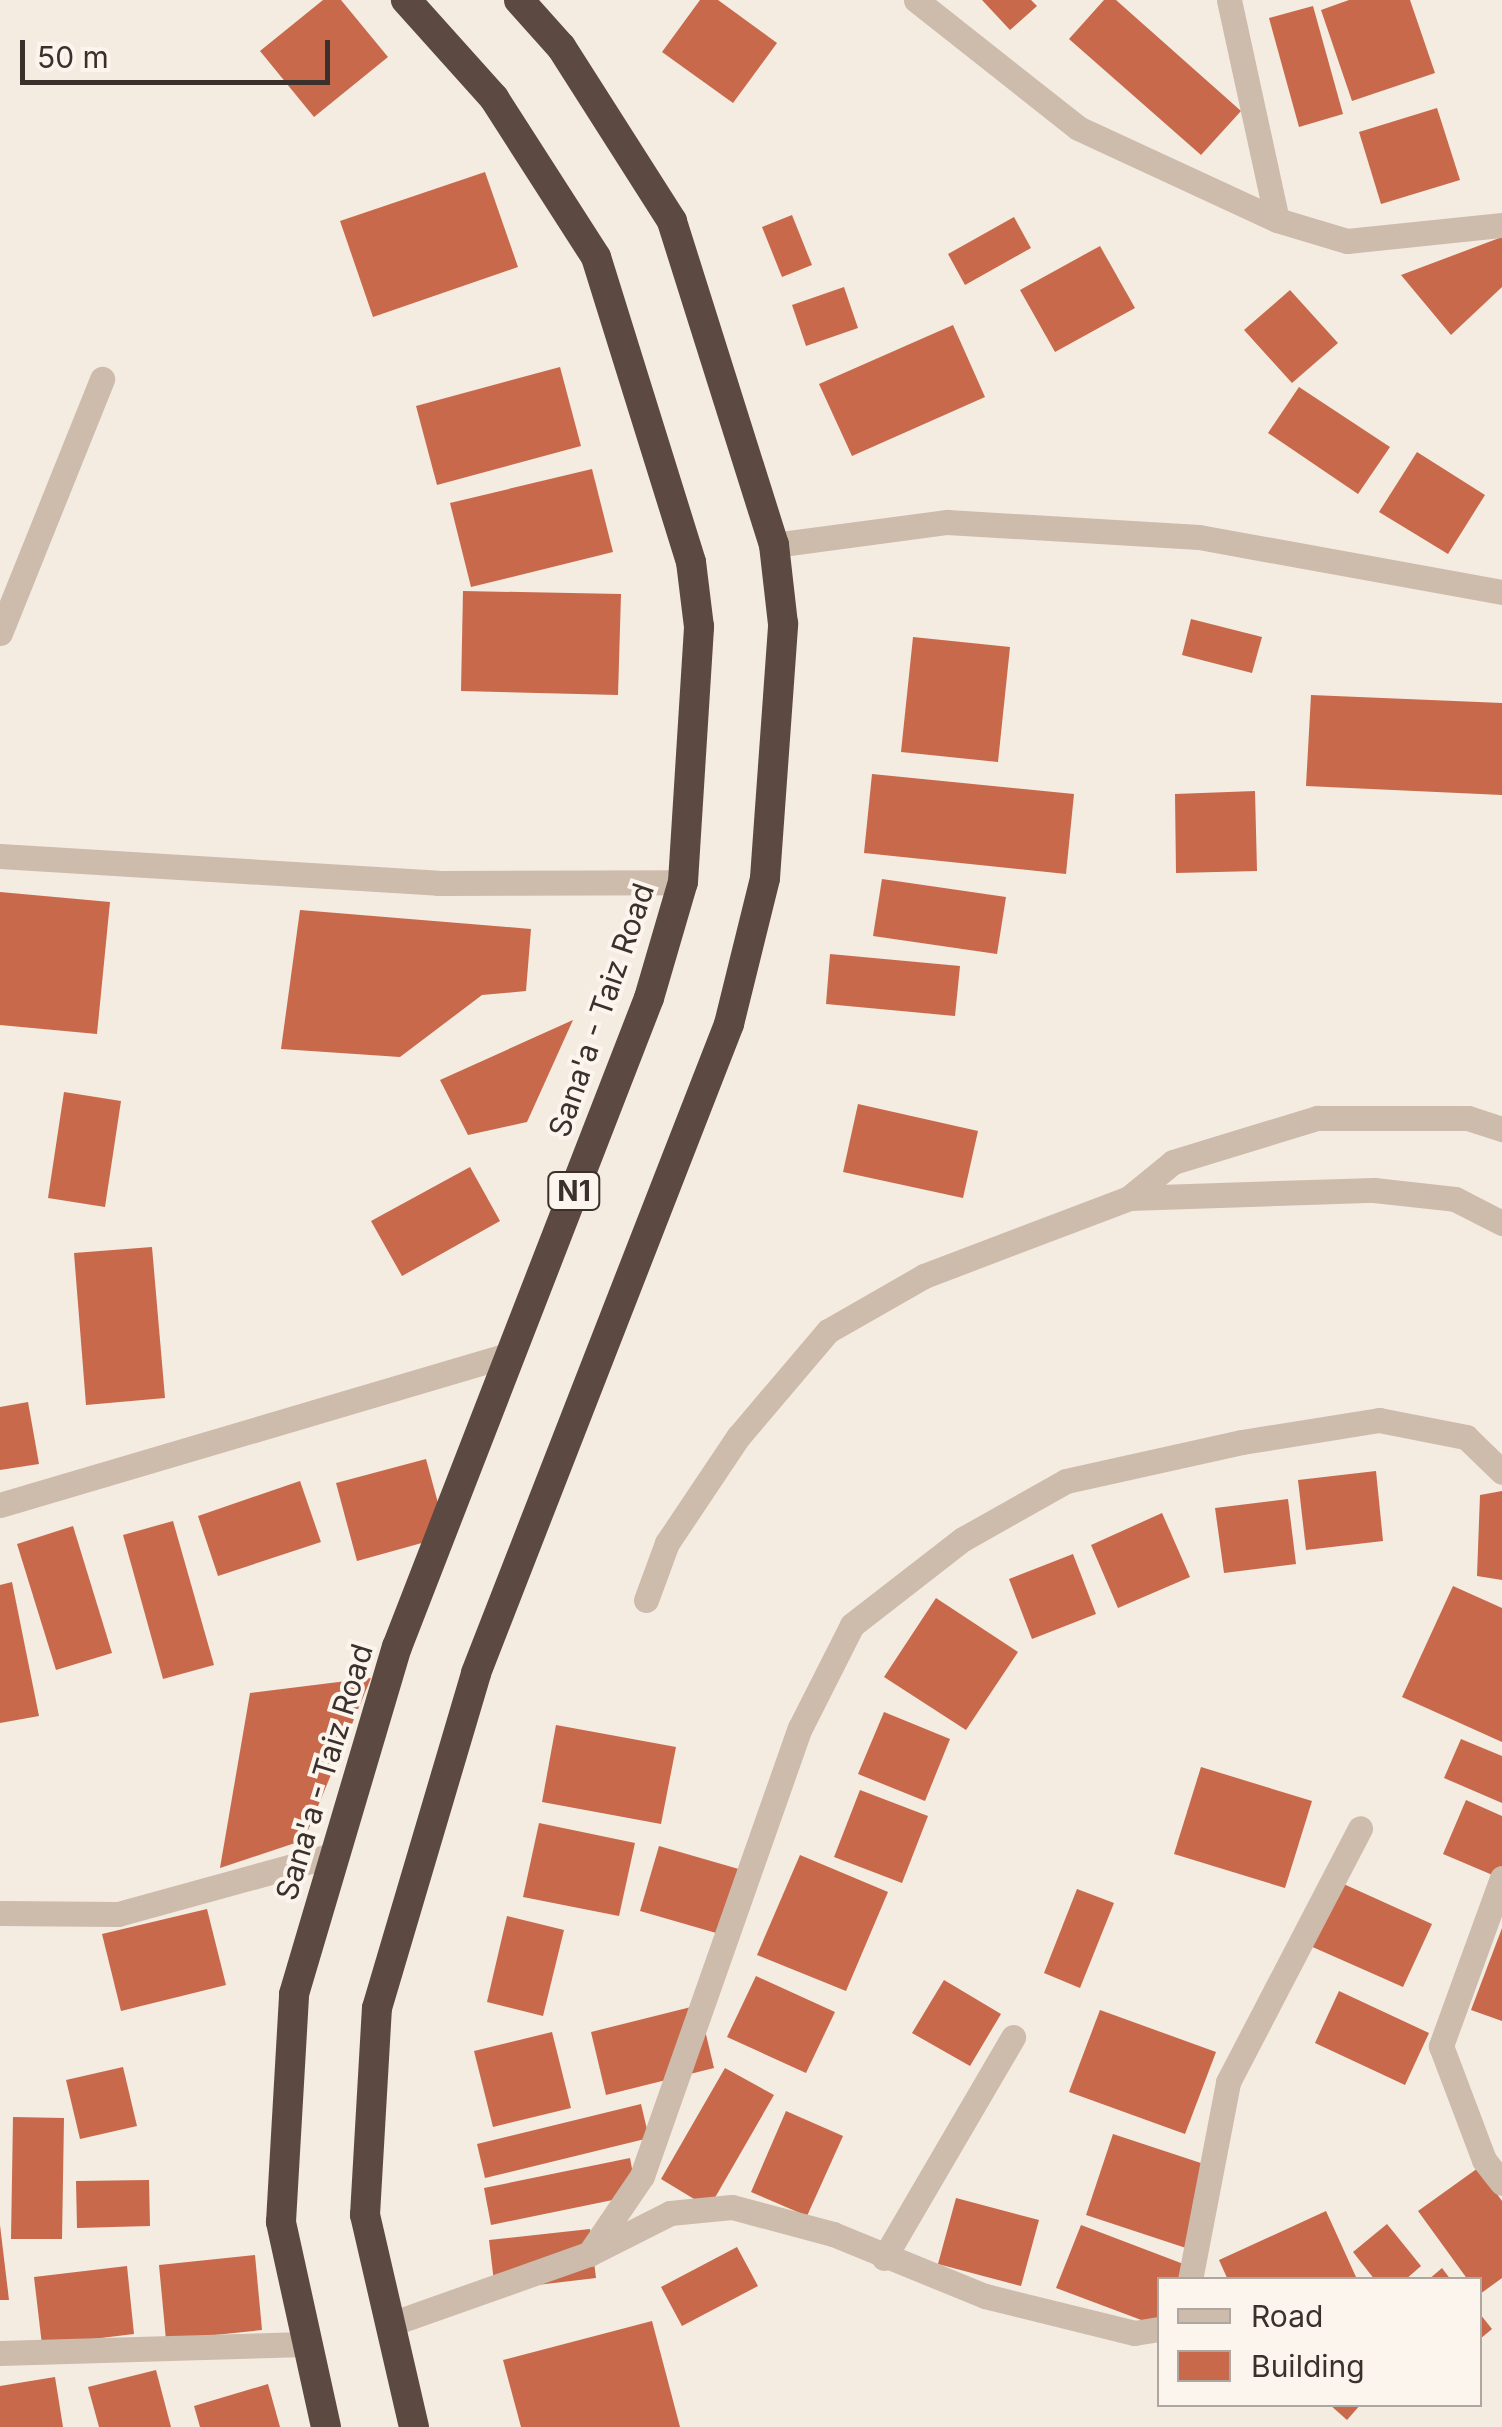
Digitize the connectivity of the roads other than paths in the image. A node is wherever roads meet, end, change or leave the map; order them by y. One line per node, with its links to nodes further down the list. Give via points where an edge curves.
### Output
1 (406, 0): 12 (highway, Sana'a - Taiz Road / N1, via 494,98 596,257 635,373 691,562 699,627)
2 (519, 0): 8 (highway, via 562,47 672,221)
3 (916, 0): 5 (street, via 1078,128)
4 (1229, 0): 5 (street)
5 (1278, 220): 6 (street, via 1347,242)
6 (1502, 225)
7 (102, 380): 10 (street)
8 (774, 544): 9 (street, via 947,522 1160,535); 29 (highway, via 783,624 765,878 729,1024 476,1673 377,2008 365,2215)
9 (1502, 592)
10 (0, 632)
11 (0, 856): 12 (street, via 438,884)
12 (683, 882): 16 (highway, Sana'a - Taiz Road / N1, via 649,998)
13 (1502, 1129): 14 (street, via 1468,1118 1317,1118 1173,1162)
14 (1129, 1198): 15 (street, via 1374,1190 1455,1199); 19 (street, via 924,1276 828,1332 738,1437 667,1543)
15 (1502, 1223)
16 (510, 1354): 18 (street); 21 (highway, Sana'a - Taiz Road / N1, via 397,1647)
17 (1502, 1472): 26 (street, via 1466,1437 1380,1420 1066,1481 962,1538 852,1625 800,1728 642,2176)
18 (0, 1505)
19 (646, 1600)
20 (1360, 1828): 28 (street, via 1228,2082)
21 (336, 1854): 23 (street, via 118,1914); 31 (highway, Sana'a - Taiz Road / N1, via 293,2013 281,2222)
22 (1502, 1878): 25 (street, via 1441,2046 1484,2160)
23 (0, 1913)
24 (1012, 2036): 27 (street)
25 (1502, 2183)
26 (589, 2254): 27 (street, via 670,2213 732,2207 833,2234); 29 (street)
27 (884, 2258): 30 (street, via 985,2296 1134,2333)
28 (1191, 2277)
29 (388, 2325): 34 (highway)
30 (1157, 2329)
31 (306, 2344): 32 (street); 33 (highway, Sana'a - Taiz Road / N1)
32 (0, 2353)
33 (326, 2427)
34 (414, 2427)

